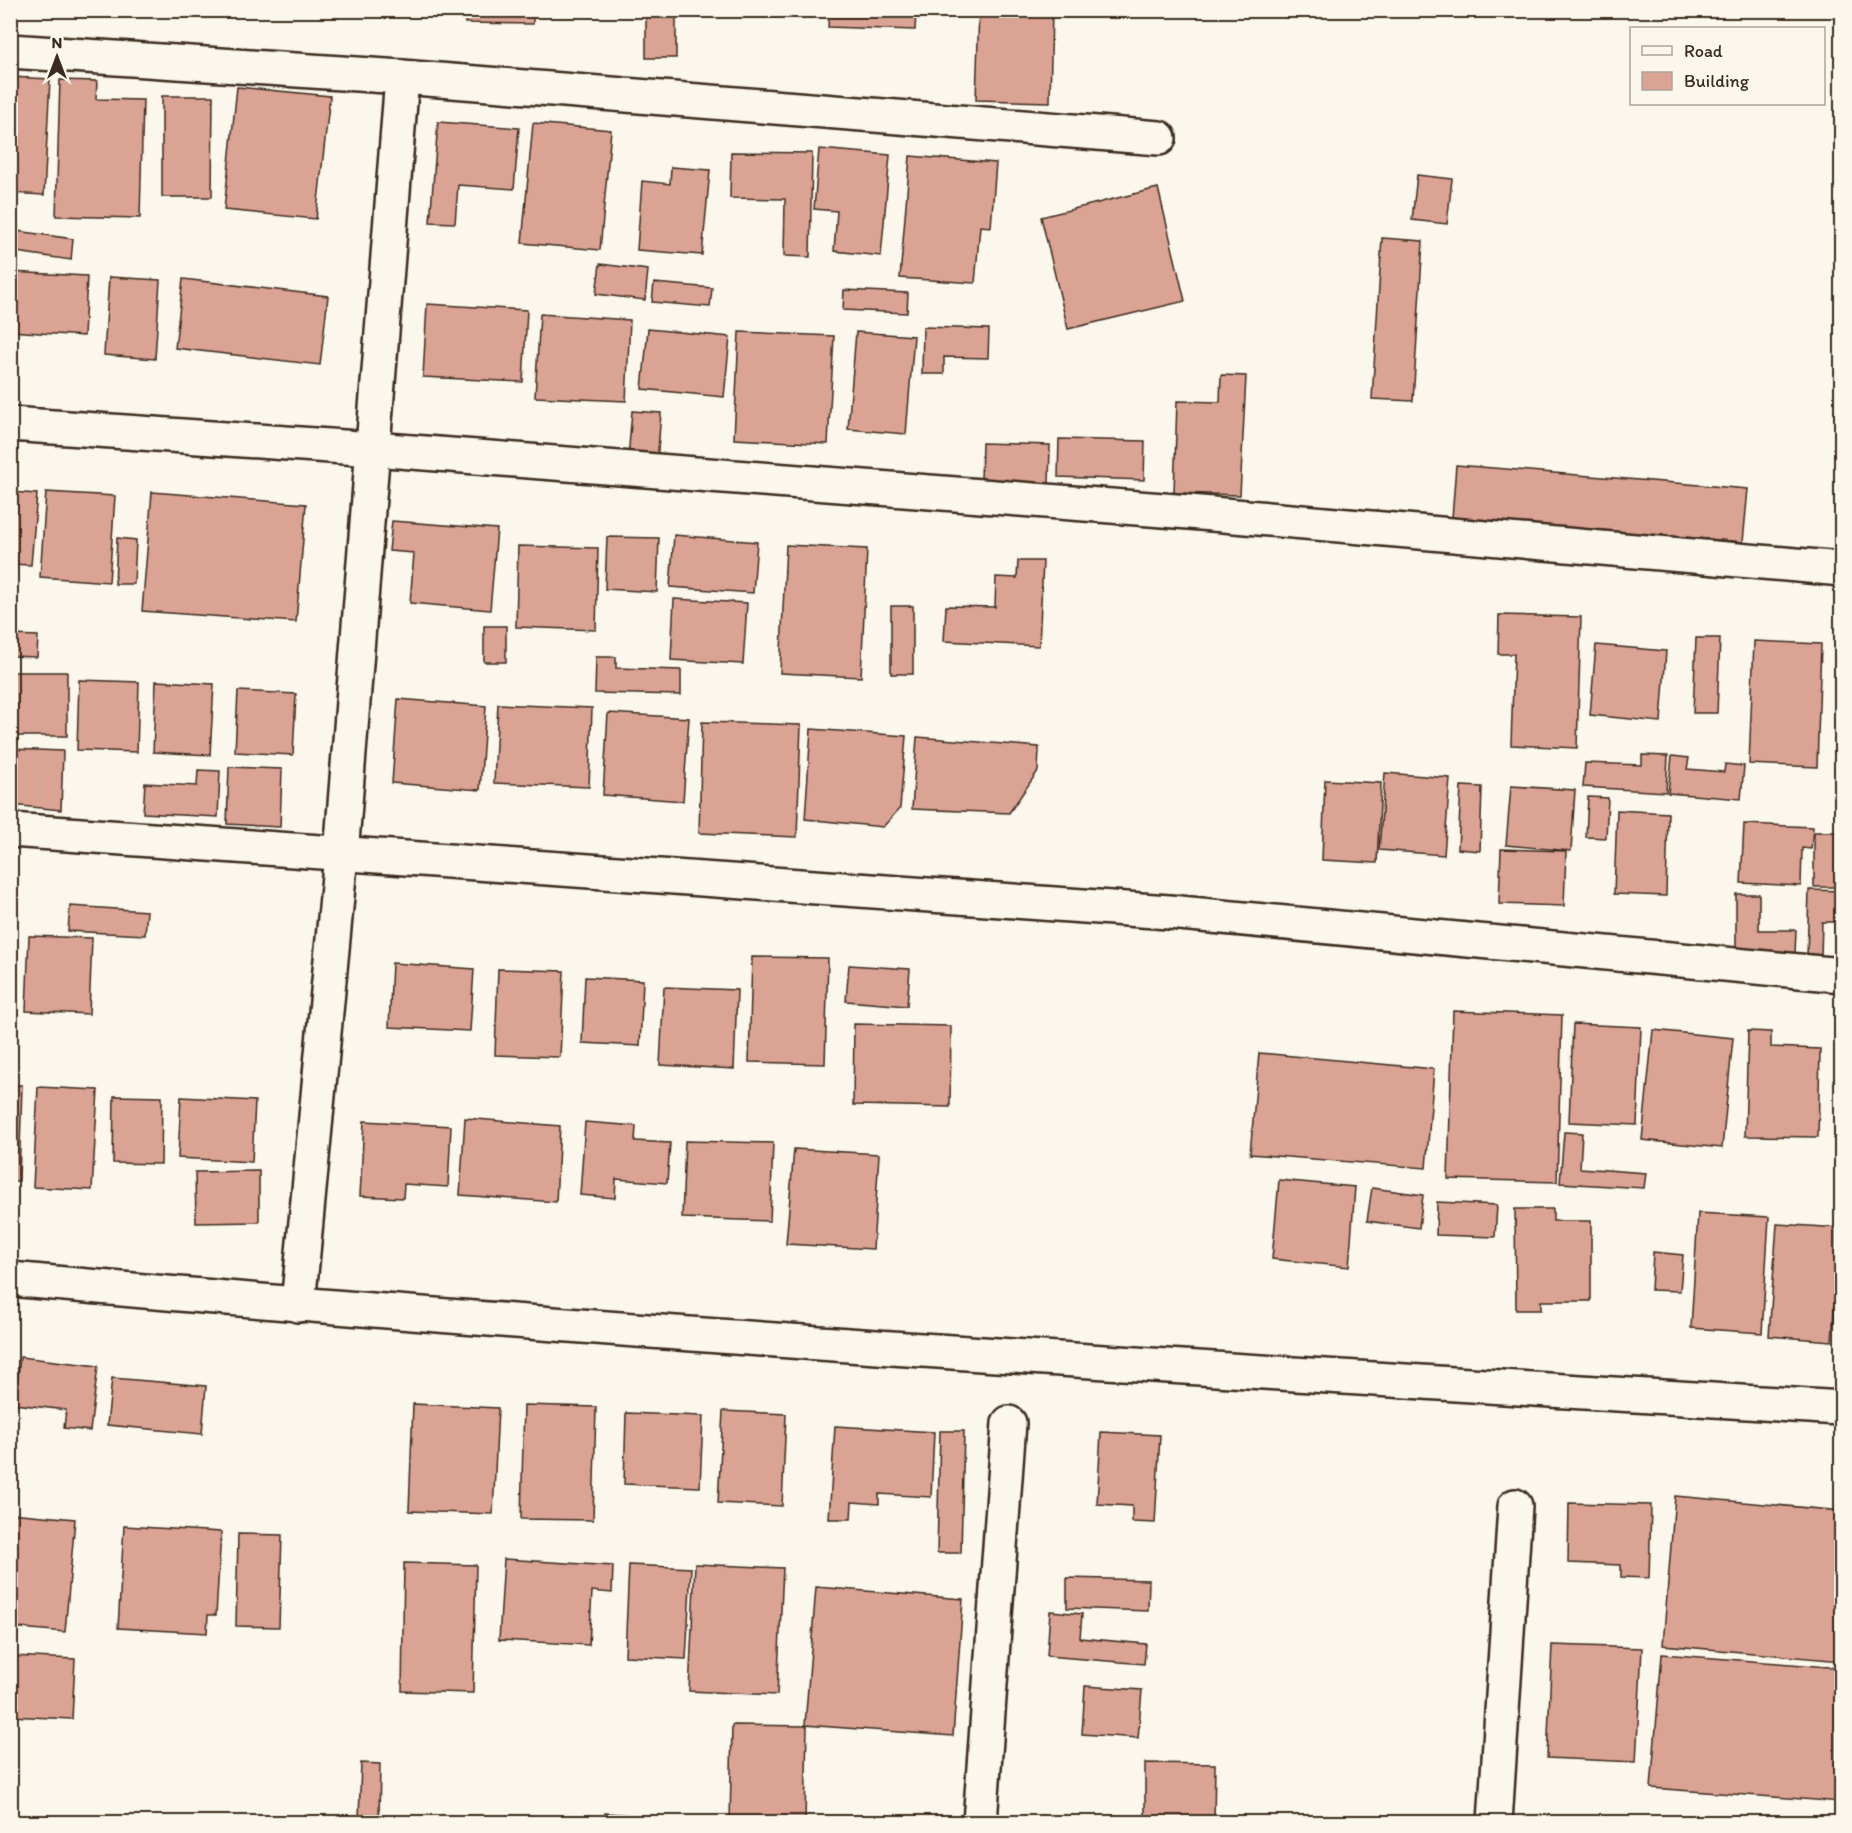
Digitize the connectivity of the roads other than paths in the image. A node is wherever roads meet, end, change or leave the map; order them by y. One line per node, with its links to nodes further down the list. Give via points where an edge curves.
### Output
1 (10, 51): 2 (street)
2 (402, 77): 3 (street); 5 (street)
3 (1159, 138)
4 (10, 424): 5 (street)
5 (374, 449): 6 (street, via 1189,512); 8 (street)
6 (1842, 568)
7 (10, 830): 8 (street)
8 (341, 855): 9 (street, via 1169,912); 11 (street)
9 (1842, 975)
10 (10, 1279): 11 (street)
11 (298, 1305): 12 (street, via 1012,1357)
12 (1842, 1408)
13 (1008, 1423): 15 (street)
14 (1515, 1506): 16 (street)
15 (980, 1822)
16 (1495, 1822)

